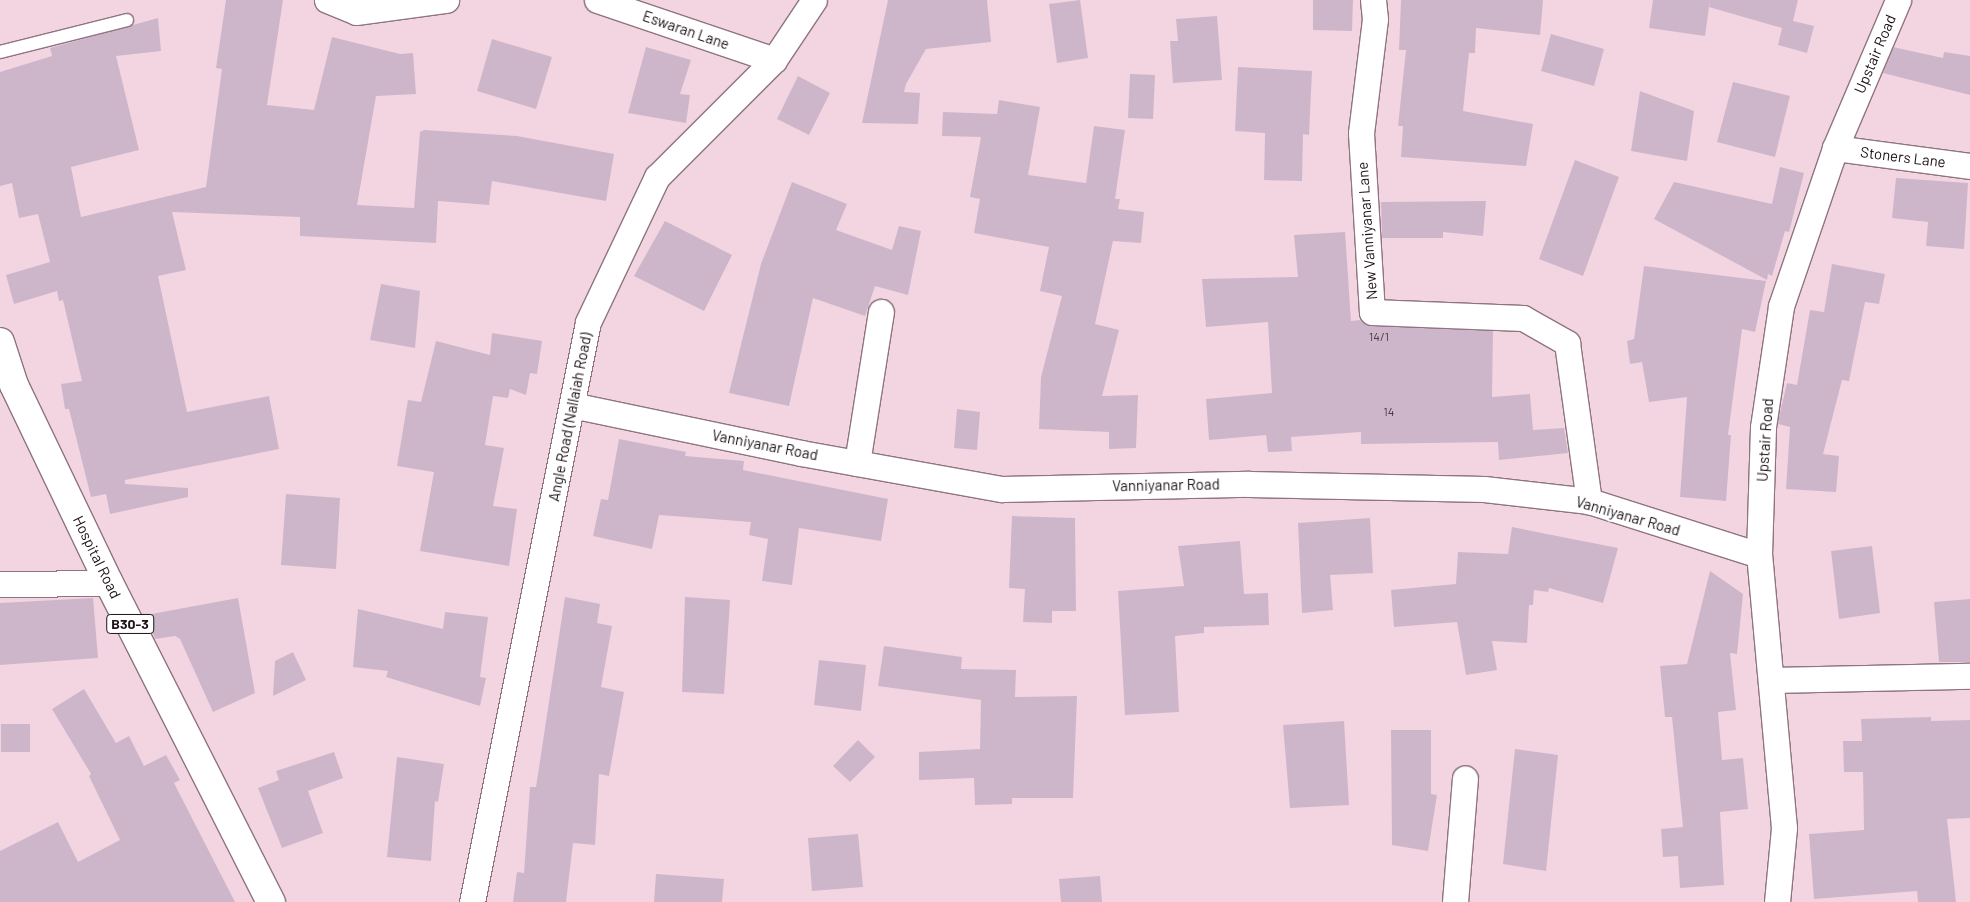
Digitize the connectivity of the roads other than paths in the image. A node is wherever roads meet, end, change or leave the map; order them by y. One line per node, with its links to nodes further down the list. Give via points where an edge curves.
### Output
1 (328, 0): 2 (street, via 356,12)
2 (446, 0)
3 (597, 0): 9 (street, Eswaran Lane)
4 (814, 0): 9 (street, Angle Road (Nallaiah Road))
5 (1374, 0): 16 (street, New Vanniyanar Lane, via 1375,18 1361,133 1372,312 1523,318 1567,343)
6 (1898, 0): 10 (street, Upstair Road)
7 (126, 20): 8 (lane)
8 (0, 52)
9 (774, 60): 14 (street, Angle Road (Nallaiah Road), via 657,177 588,322)
10 (1836, 148): 11 (street, Stoners Lane); 17 (street, Upstair Road, via 1781,306 1763,427)
11 (1970, 166)
12 (881, 312): 15 (street)
13 (0, 342): 18 (main road, Hospital Road / B30-3, via 14,385)
14 (572, 406): 15 (street, Vanniyanar Road); 24 (street, Angle Road (Nallaiah Road))
15 (857, 463): 16 (street, Vanniyanar Road, via 1002,489 1249,484 1484,489)
16 (1589, 501): 17 (street, Vanniyanar Road)
17 (1759, 555): 21 (street, Upstair Road)
18 (109, 583): 19 (street); 23 (main road, Hospital Road / B30-3)
19 (0, 584)
20 (1970, 676): 21 (street)
21 (1772, 680): 26 (street, Upstair Road, via 1784,828)
22 (1465, 778): 25 (street)
23 (270, 902)
24 (472, 902)
25 (1456, 902)
26 (1777, 902)

